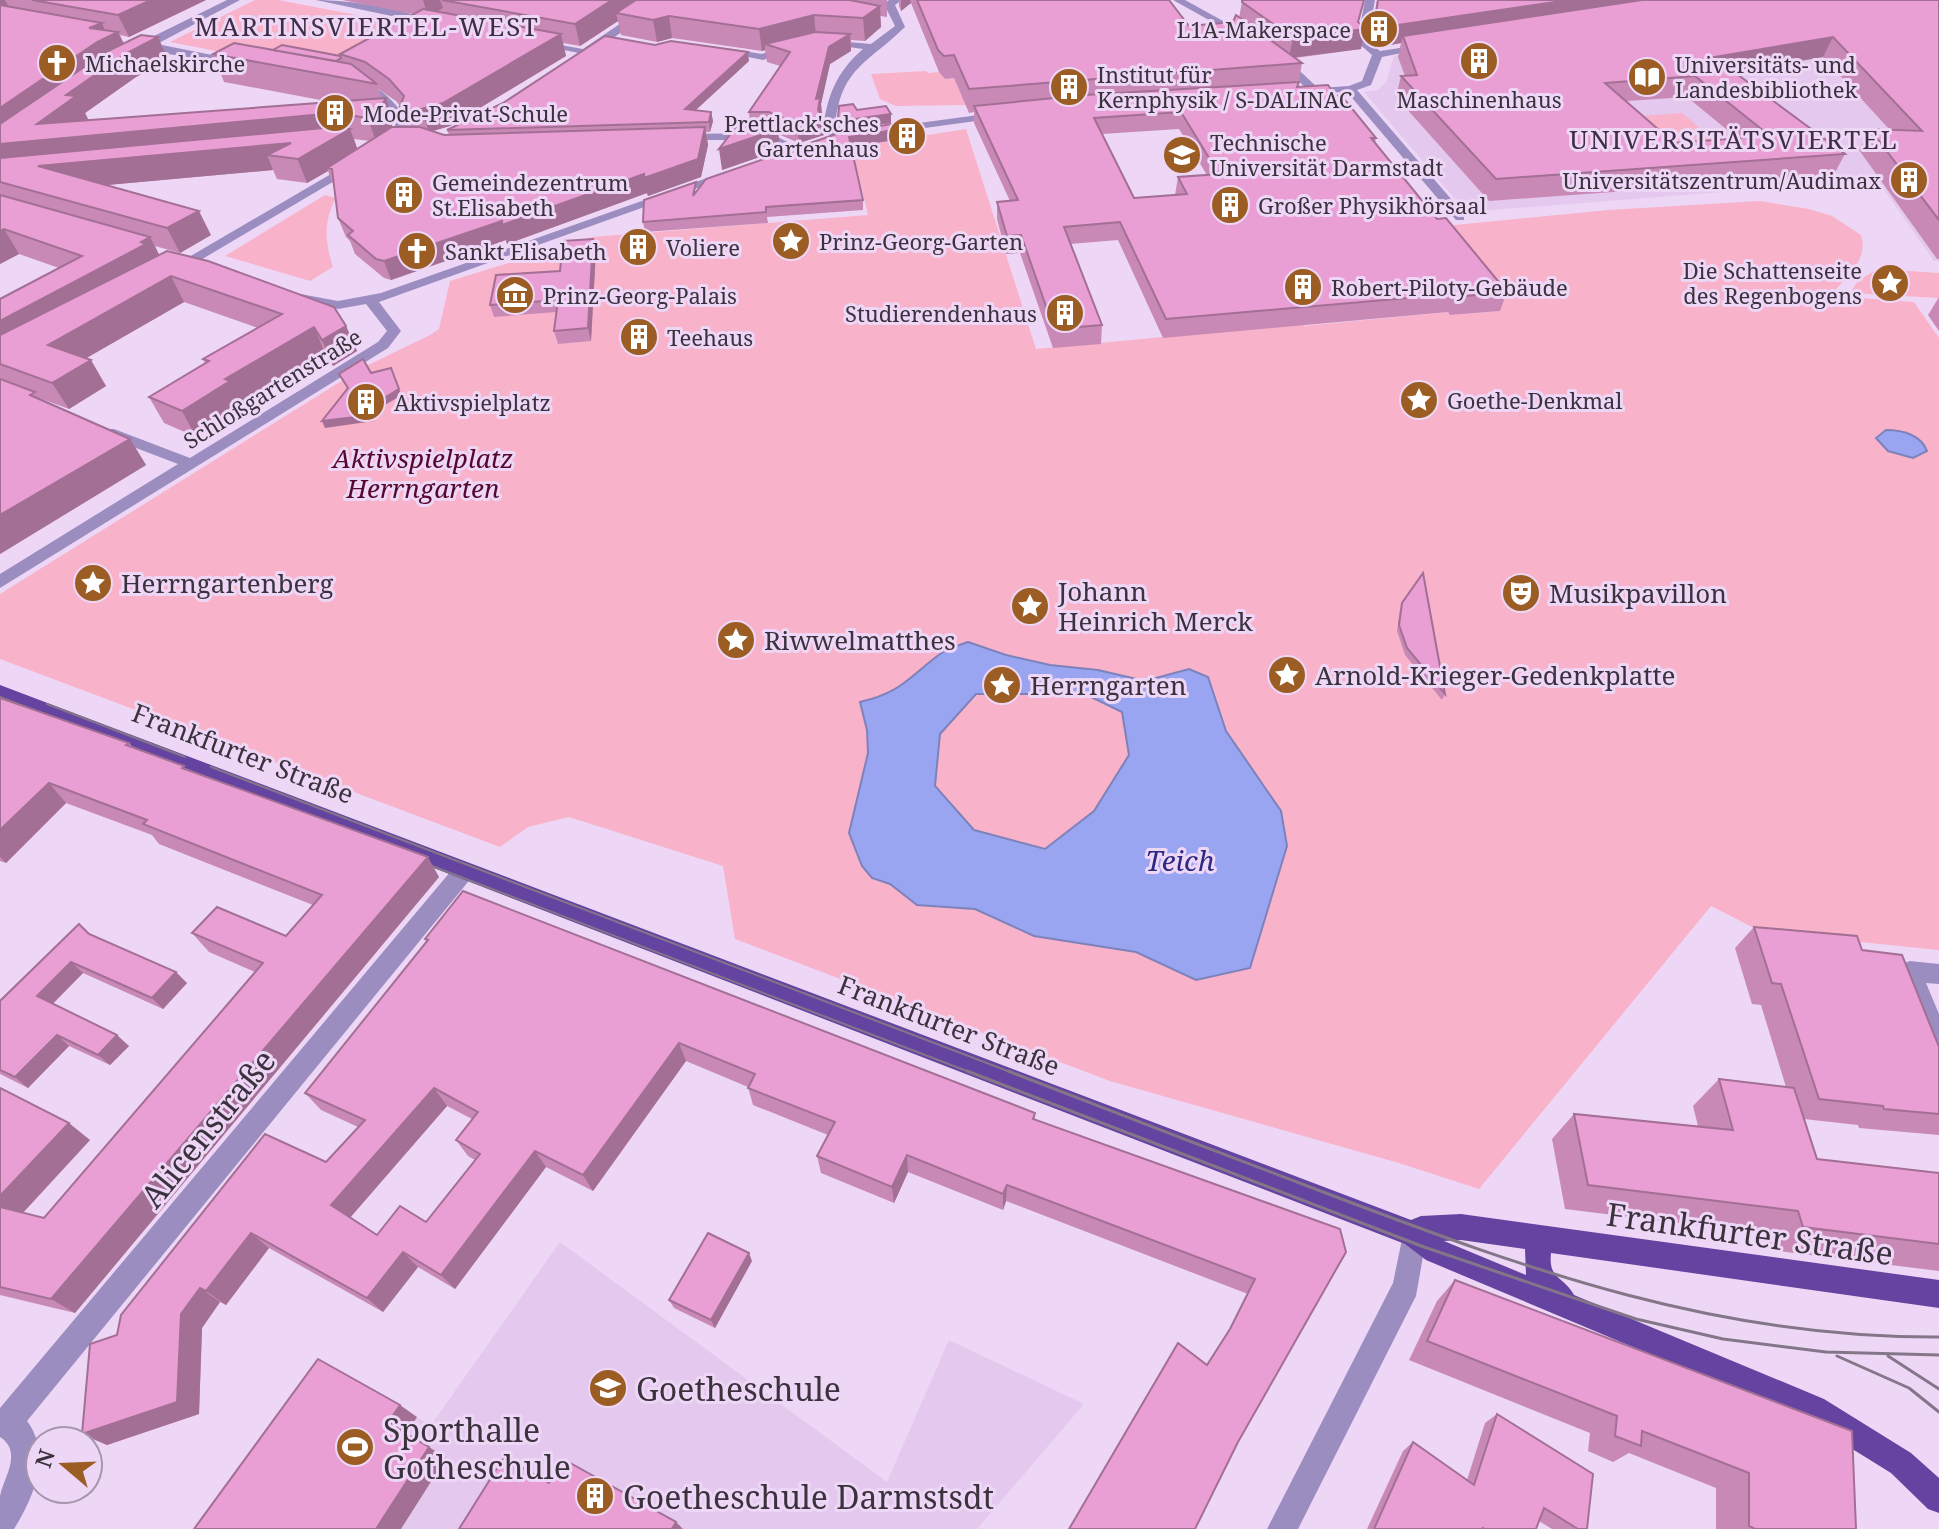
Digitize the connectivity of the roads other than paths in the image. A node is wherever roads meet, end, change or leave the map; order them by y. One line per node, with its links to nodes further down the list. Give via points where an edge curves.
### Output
1 (235, 0): 23 (street, via 148,48)
2 (321, 0): 9 (street)
3 (662, 0): 12 (street)
4 (897, 0): 10 (street, via 889,4)
5 (1178, 0): 13 (street)
6 (1370, 0): 21 (street, via 1362,42)
7 (440, 22): 9 (street)
8 (887, 23): 10 (street)
9 (427, 24): 11 (street)
10 (900, 25): 17 (street)
11 (408, 34)
12 (606, 39): 14 (street); 20 (street)
13 (1253, 41)
14 (619, 42)
15 (527, 43): 20 (street)
16 (1439, 45): 21 (street)
17 (873, 47): 19 (street, via 812,44 763,57); 27 (street, via 840,77 829,129)
18 (1266, 49): 25 (street, via 1308,91)
19 (718, 50)
20 (585, 53): 22 (street)
21 (1378, 54): 25 (street, via 1367,83)
22 (574, 60)
23 (255, 66)
24 (353, 84): 33 (street, via 388,102 403,121 402,140)
25 (1350, 89): 32 (street)
26 (1022, 113): 27 (street)
27 (837, 137): 29 (street)
28 (662, 138): 29 (street, via 770,136)
29 (808, 147): 30 (street)
30 (783, 155)
31 (741, 170): 35 (street, Schloßgartenstraße)
32 (1460, 217)
33 (161, 277)
34 (292, 294): 35 (street, via 338,305)
35 (370, 300): 37 (street, Schloßgartenstraße, via 394,331 383,345)
36 (98, 428): 37 (street)
37 (192, 464): 38 (street, Schloßgartenstraße)
38 (0, 582)
39 (0, 692): 40 (main road, Frankfurter Straße)
40 (462, 873): 43 (main road, Frankfurter Straße); 47 (street, Alicenstraße)
41 (1939, 974): 42 (street, via 1910,971)
42 (1939, 1043)
43 (1413, 1238): 44 (main road, Frankfurter Straße, via 1421,1229 1461,1227); 46 (main road, Frankfurter Straße); 50 (street, via 1406,1286)
44 (1551, 1238): 45 (main road, Frankfurter Straße); 46 (main road, Frankfurter Straße, via 1538,1246 1535,1270 1547,1289)
45 (1939, 1294)
46 (1590, 1317): 48 (main road, Frankfurter Straße, via 1814,1409 1901,1463)
47 (3, 1422): 49 (street, via 20,1435 26,1454 15,1503)
48 (1939, 1498)
49 (0, 1524)
50 (1282, 1529)

